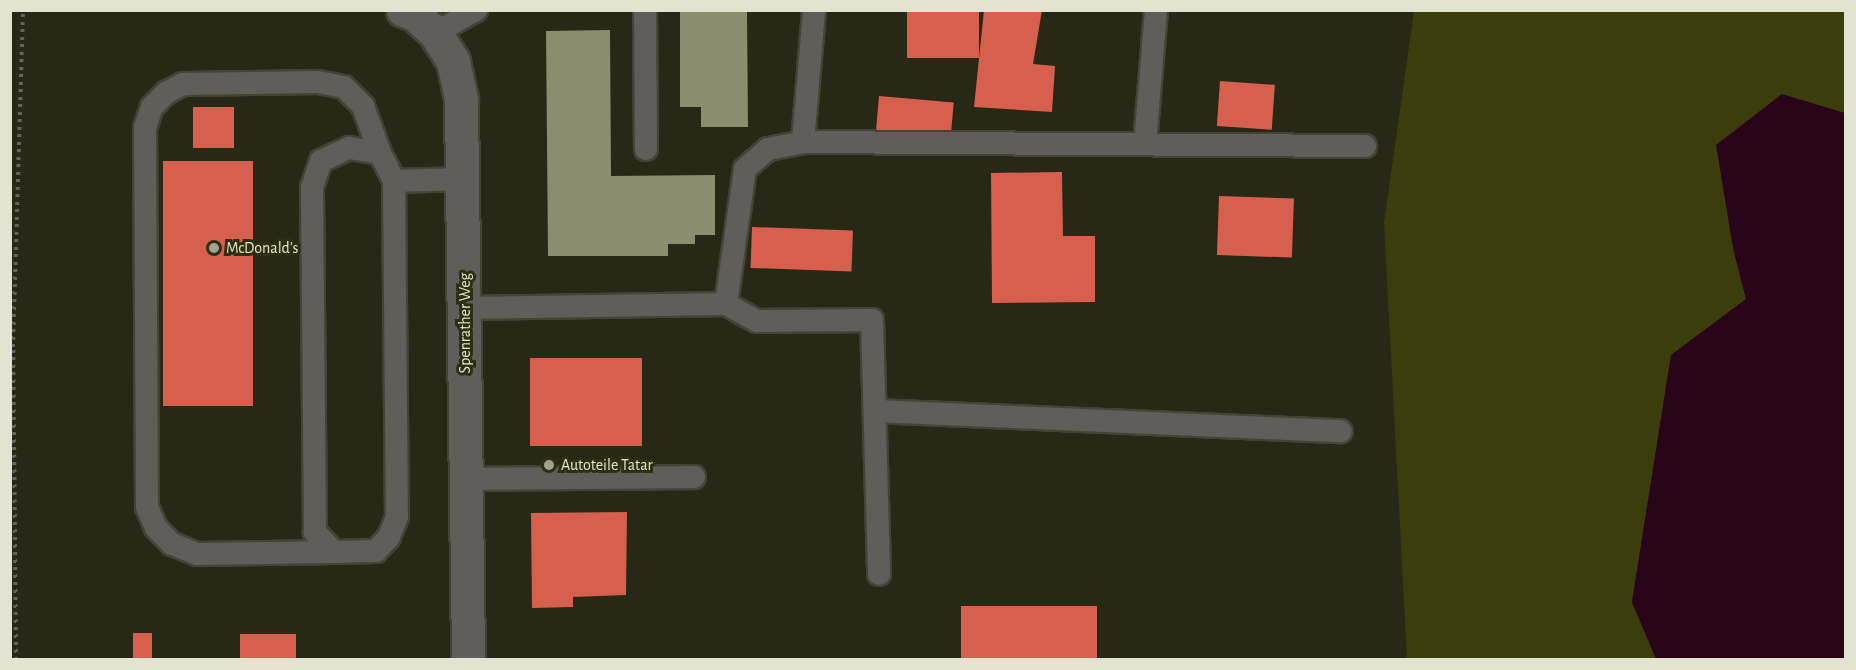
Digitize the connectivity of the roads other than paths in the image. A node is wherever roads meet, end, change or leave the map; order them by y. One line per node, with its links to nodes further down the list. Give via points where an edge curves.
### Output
1 (403, 10): 6 (street, Spenrather Weg, via 413,13)
2 (476, 10): 6 (lane)
3 (645, 10): 10 (lane)
4 (814, 10): 7 (lane)
5 (1156, 10): 8 (lane)
6 (435, 33): 12 (street, Spenrather Weg, via 453,61 461,100)
7 (803, 142): 8 (lane); 14 (lane, via 768,149 745,169)
8 (1145, 144): 9 (lane)
9 (1365, 146)
10 (646, 149)
11 (380, 153): 13 (lane); 20 (lane, via 349,148 321,161 312,187 315,532); 20 (lane, via 363,106 344,87 318,82 183,84 165,93 152,107 145,128 147,507 156,528 172,544 197,554)
12 (464, 179): 13 (lane); 15 (street, Spenrather Weg)
13 (394, 181): 20 (lane, via 397,517 389,537 376,551)
14 (726, 304): 15 (lane); 16 (lane, via 757,321 872,320)
15 (465, 308): 19 (street, Spenrather Weg)
16 (875, 411): 17 (lane); 21 (lane)
17 (1341, 431)
18 (694, 477): 19 (lane)
19 (466, 479): 22 (street, Spenrather Weg)
20 (334, 552)
21 (879, 574)
22 (468, 660)

